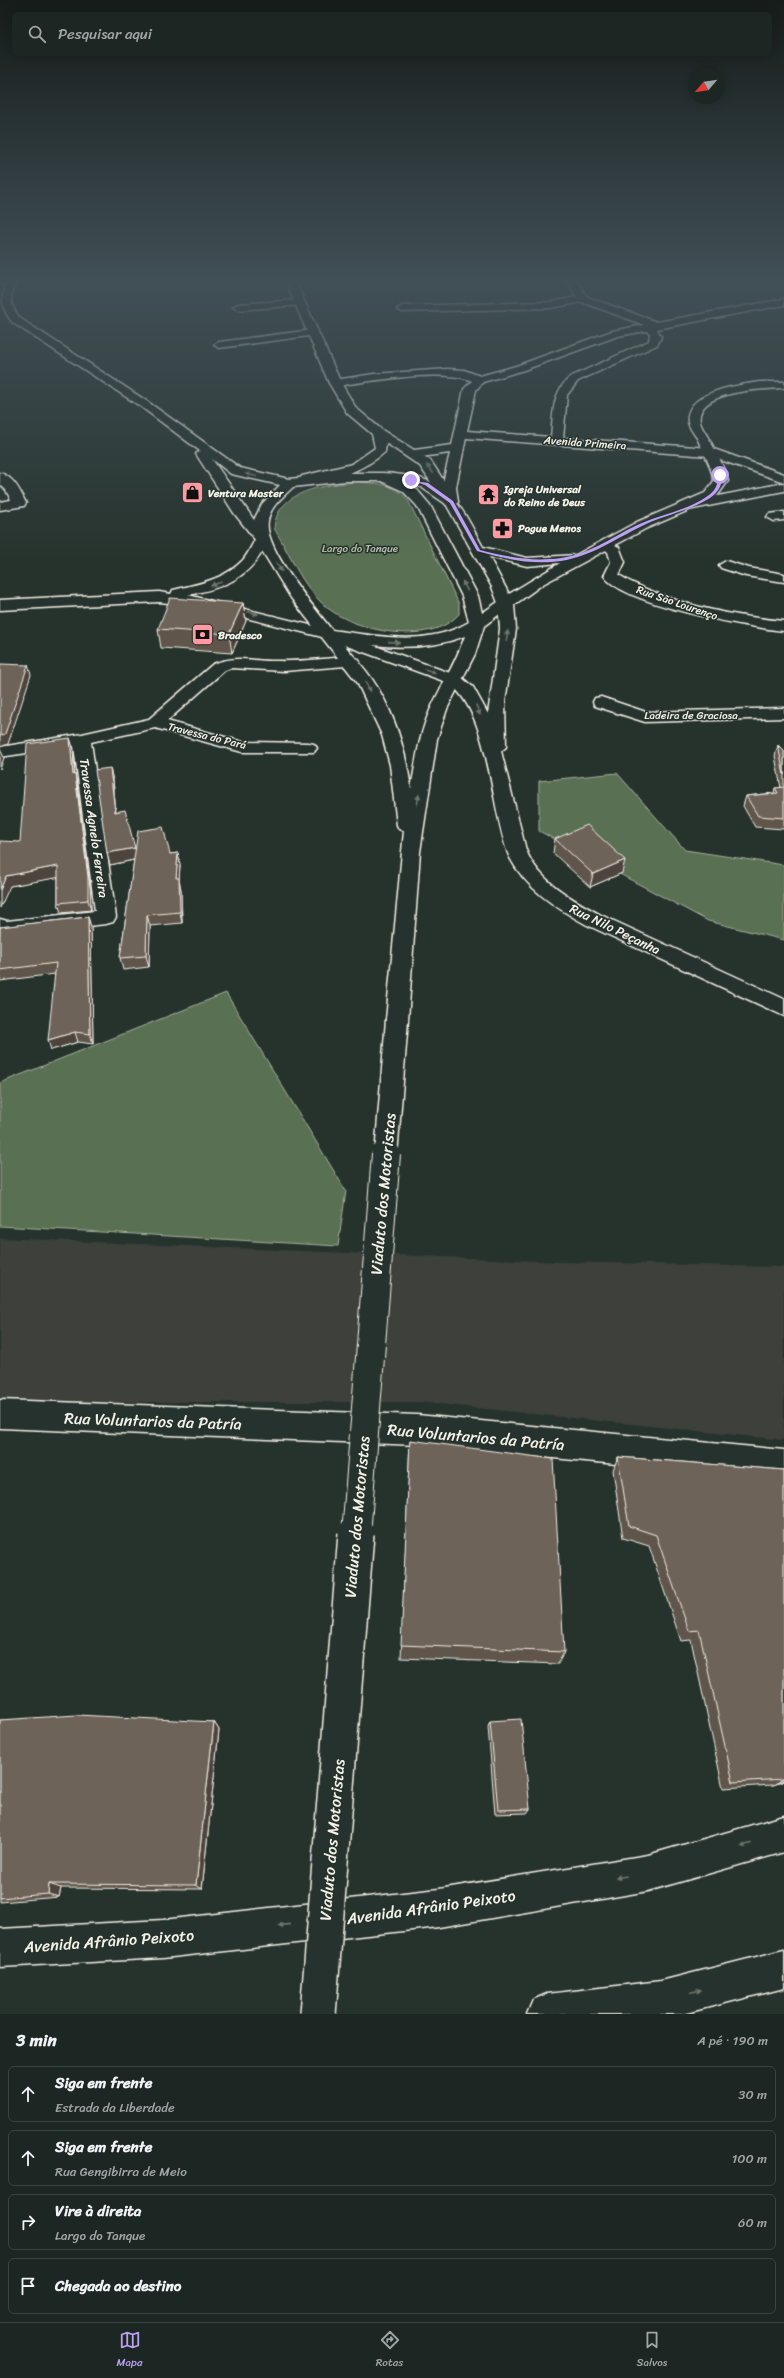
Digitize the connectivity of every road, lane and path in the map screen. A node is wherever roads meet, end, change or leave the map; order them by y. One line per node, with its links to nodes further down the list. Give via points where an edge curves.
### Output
1 (95, 372): 11 (main road, via 144,404)
2 (330, 372): 6 (main road)
3 (506, 372): 5 (main road)
4 (589, 372): 10 (main road, via 574,379 561,394)
5 (479, 380): 6 (main road, via 464,373 448,372 374,377); 9 (main road, via 470,388)
6 (335, 383): 8 (main road, via 351,410)
7 (784, 385): 15 (main road, via 737,388 704,402 694,416 694,422)
8 (378, 433): 12 (main road); 14 (main road)
9 (460, 434): 10 (main road, Avenida Primeira); 13 (main road)
10 (557, 441): 15 (main road, Avenida Primeira)
11 (195, 443): 20 (main road, one-way to 11, via 236,471); 25 (main road)
12 (400, 445): 14 (main road); 16 (main road)
13 (457, 448): 16 (main road); 22 (main road, via 449,487)
14 (381, 449): 20 (main road, via 356,468)
15 (711, 452): 19 (main road, Avenida Primeira); 23 (main road, via 721,481 710,496)
16 (414, 454): 22 (main road, one-way to 16, via 435,476)
17 (0, 477): 24 (main road, via 12,488 18,504)
18 (383, 477): 20 (main road, via 344,477); 22 (main road, via 426,484); 36 (main road, one-way to 18, via 470,596 423,505 408,488)
19 (784, 478)
20 (289, 483): 25 (main road, via 262,512 259,528)
21 (784, 487): 23 (main road)
22 (451, 502): 27 (main road)
23 (693, 505): 26 (main road, via 642,525)
24 (0, 506)
25 (262, 539): 33 (main road, one-way to 33, via 250,561 228,579 199,589); 38 (main road, one-way to 38, via 296,595)
26 (606, 545): 28 (main road); 37 (main road, Rua São Lourenço, via 614,550 618,562 610,576 621,583 709,616)
27 (478, 550): 29 (main road); 34 (main road)
28 (591, 552): 29 (main road, via 563,559); 32 (main road)
29 (527, 562): 32 (main road, via 539,569)
30 (726, 565): 31 (main road, via 746,572)
31 (784, 578)
32 (538, 581): 34 (main road)
33 (159, 597): 35 (main road); 38 (main road, one-way to 38, via 222,606)
34 (506, 604): 36 (main road); 47 (main road, Rua Nilo Peçanha, one-way to 34, via 497,702 508,629)
35 (0, 605)
36 (477, 623): 38 (main road, one-way to 36, via 403,643 450,637); 40 (main road)
37 (784, 626)
38 (328, 634): 39 (main road); 40 (main road, one-way to 40)
39 (352, 662): 43 (main road, via 292,666 238,661 228,664 219,667); 48 (main road, one-way to 48, via 368,687 391,735 399,765)
40 (455, 680): 47 (main road, Rua Nilo Peçanha, one-way to 47, via 468,691 478,707); 48 (main road, one-way to 40, via 428,739)
41 (601, 702): 42 (main road, Ladeira de Graciosa, via 645,717)
42 (784, 714)
43 (154, 723): 44 (main road); 45 (main road, Travessa do Pará, via 242,747)
44 (82, 739): 46 (main road); 49 (main road, Travessa Agnelo Ferreira, via 106,917 7,928)
45 (308, 748)
46 (0, 752)
47 (497, 771): 50 (main road, Rua Nilo Peçanha, via 514,846 524,866 548,890 564,903 594,920)
48 (410, 852): 57 (main road, Viaduto dos Motoristas, bridge)
49 (0, 926)
50 (784, 1008)
51 (0, 1414): 52 (main road, Rua Voluntarios da Patría, via 418,1430)
52 (784, 1465)
53 (784, 1834): 54 (main road, Avenida Afrânio Peixoto, one-way to 54, via 648,1873 439,1908 163,1939)
54 (0, 1948)
55 (784, 1969): 56 (main road, one-way to 55)
56 (661, 2007): 58 (main road)
57 (318, 2014)
58 (547, 2014)

